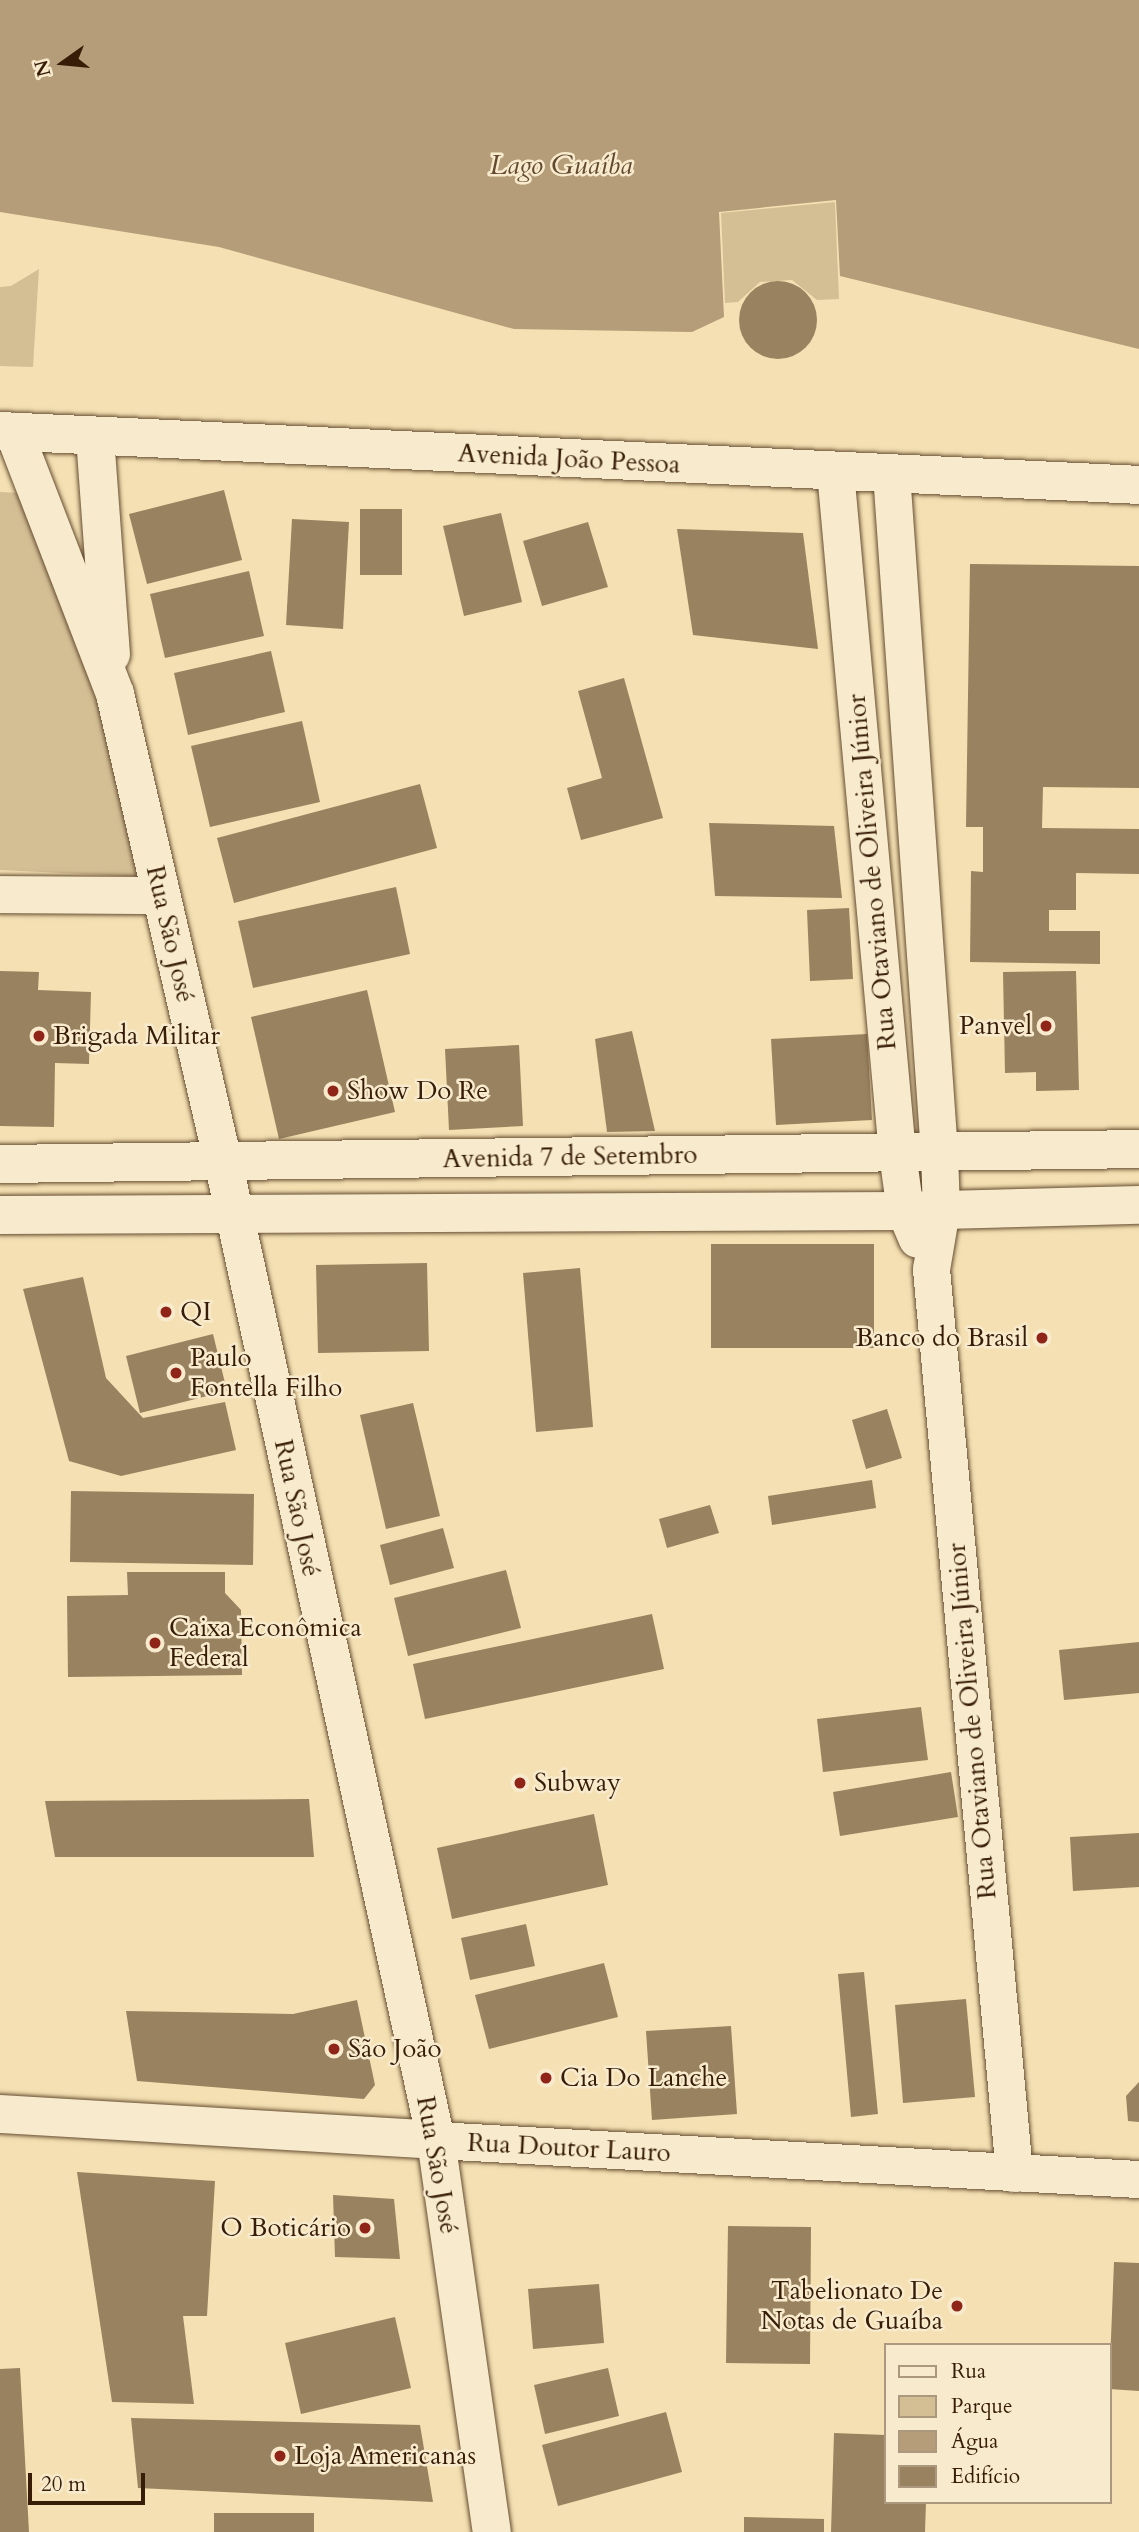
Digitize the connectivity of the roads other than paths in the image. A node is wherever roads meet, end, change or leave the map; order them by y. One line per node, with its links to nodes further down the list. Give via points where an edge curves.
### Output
1 (7, 431): 2 (street, Avenida João Pessoa); 6 (street, Rua São José)
2 (95, 438): 3 (street, Avenida João Pessoa); 6 (street, Rua São José)
3 (835, 471): 4 (street, Avenida João Pessoa); 7 (street, Rua Otaviano de Oliveira Júnior)
4 (891, 473): 5 (street, Avenida João Pessoa); 8 (street, Rua Otaviano de Oliveira Júnior)
5 (1139, 485)
6 (114, 694): 10 (street, Rua São José)
7 (857, 718): 8 (street); 12 (street, Rua Otaviano de Oliveira Júnior)
8 (908, 718): 11 (street, Rua Otaviano de Oliveira Júnior)
9 (0, 894): 10 (street)
10 (161, 895): 17 (street, Rua São José)
11 (922, 916): 12 (street); 15 (street, Rua Otaviano de Oliveira Júnior)
12 (876, 919): 14 (street, Rua Otaviano de Oliveira Júnior)
13 (1139, 1149): 15 (street, Avenida 7 de Setembro)
14 (897, 1153): 15 (street, Avenida 7 de Setembro); 16 (street, Avenida 7 de Setembro); 20 (street, Rua Otaviano de Oliveira Júnior)
15 (939, 1153): 20 (street, Rua Otaviano de Oliveira Júnior)
16 (595, 1157): 17 (street, Avenida 7 de Setembro); 21 (street)
17 (223, 1161): 18 (street, Avenida 7 de Setembro); 22 (street, Rua São José)
18 (0, 1164)
19 (1139, 1205): 20 (street, Avenida 7 de Setembro)
20 (923, 1210): 21 (street, Avenida 7 de Setembro); 26 (street, Rua Otaviano de Oliveira Júnior)
21 (597, 1212): 22 (street, Avenida 7 de Setembro)
22 (233, 1214): 23 (street, Avenida 7 de Setembro); 25 (street, Rua São José)
23 (0, 1215)
24 (0, 2114): 25 (street, Rua Doutor Lauro)
25 (436, 2140): 26 (street, Rua Doutor Lauro); 28 (street, Rua São José)
26 (1014, 2173): 27 (street, Rua Doutor Lauro)
27 (1139, 2179)
28 (492, 2532)

